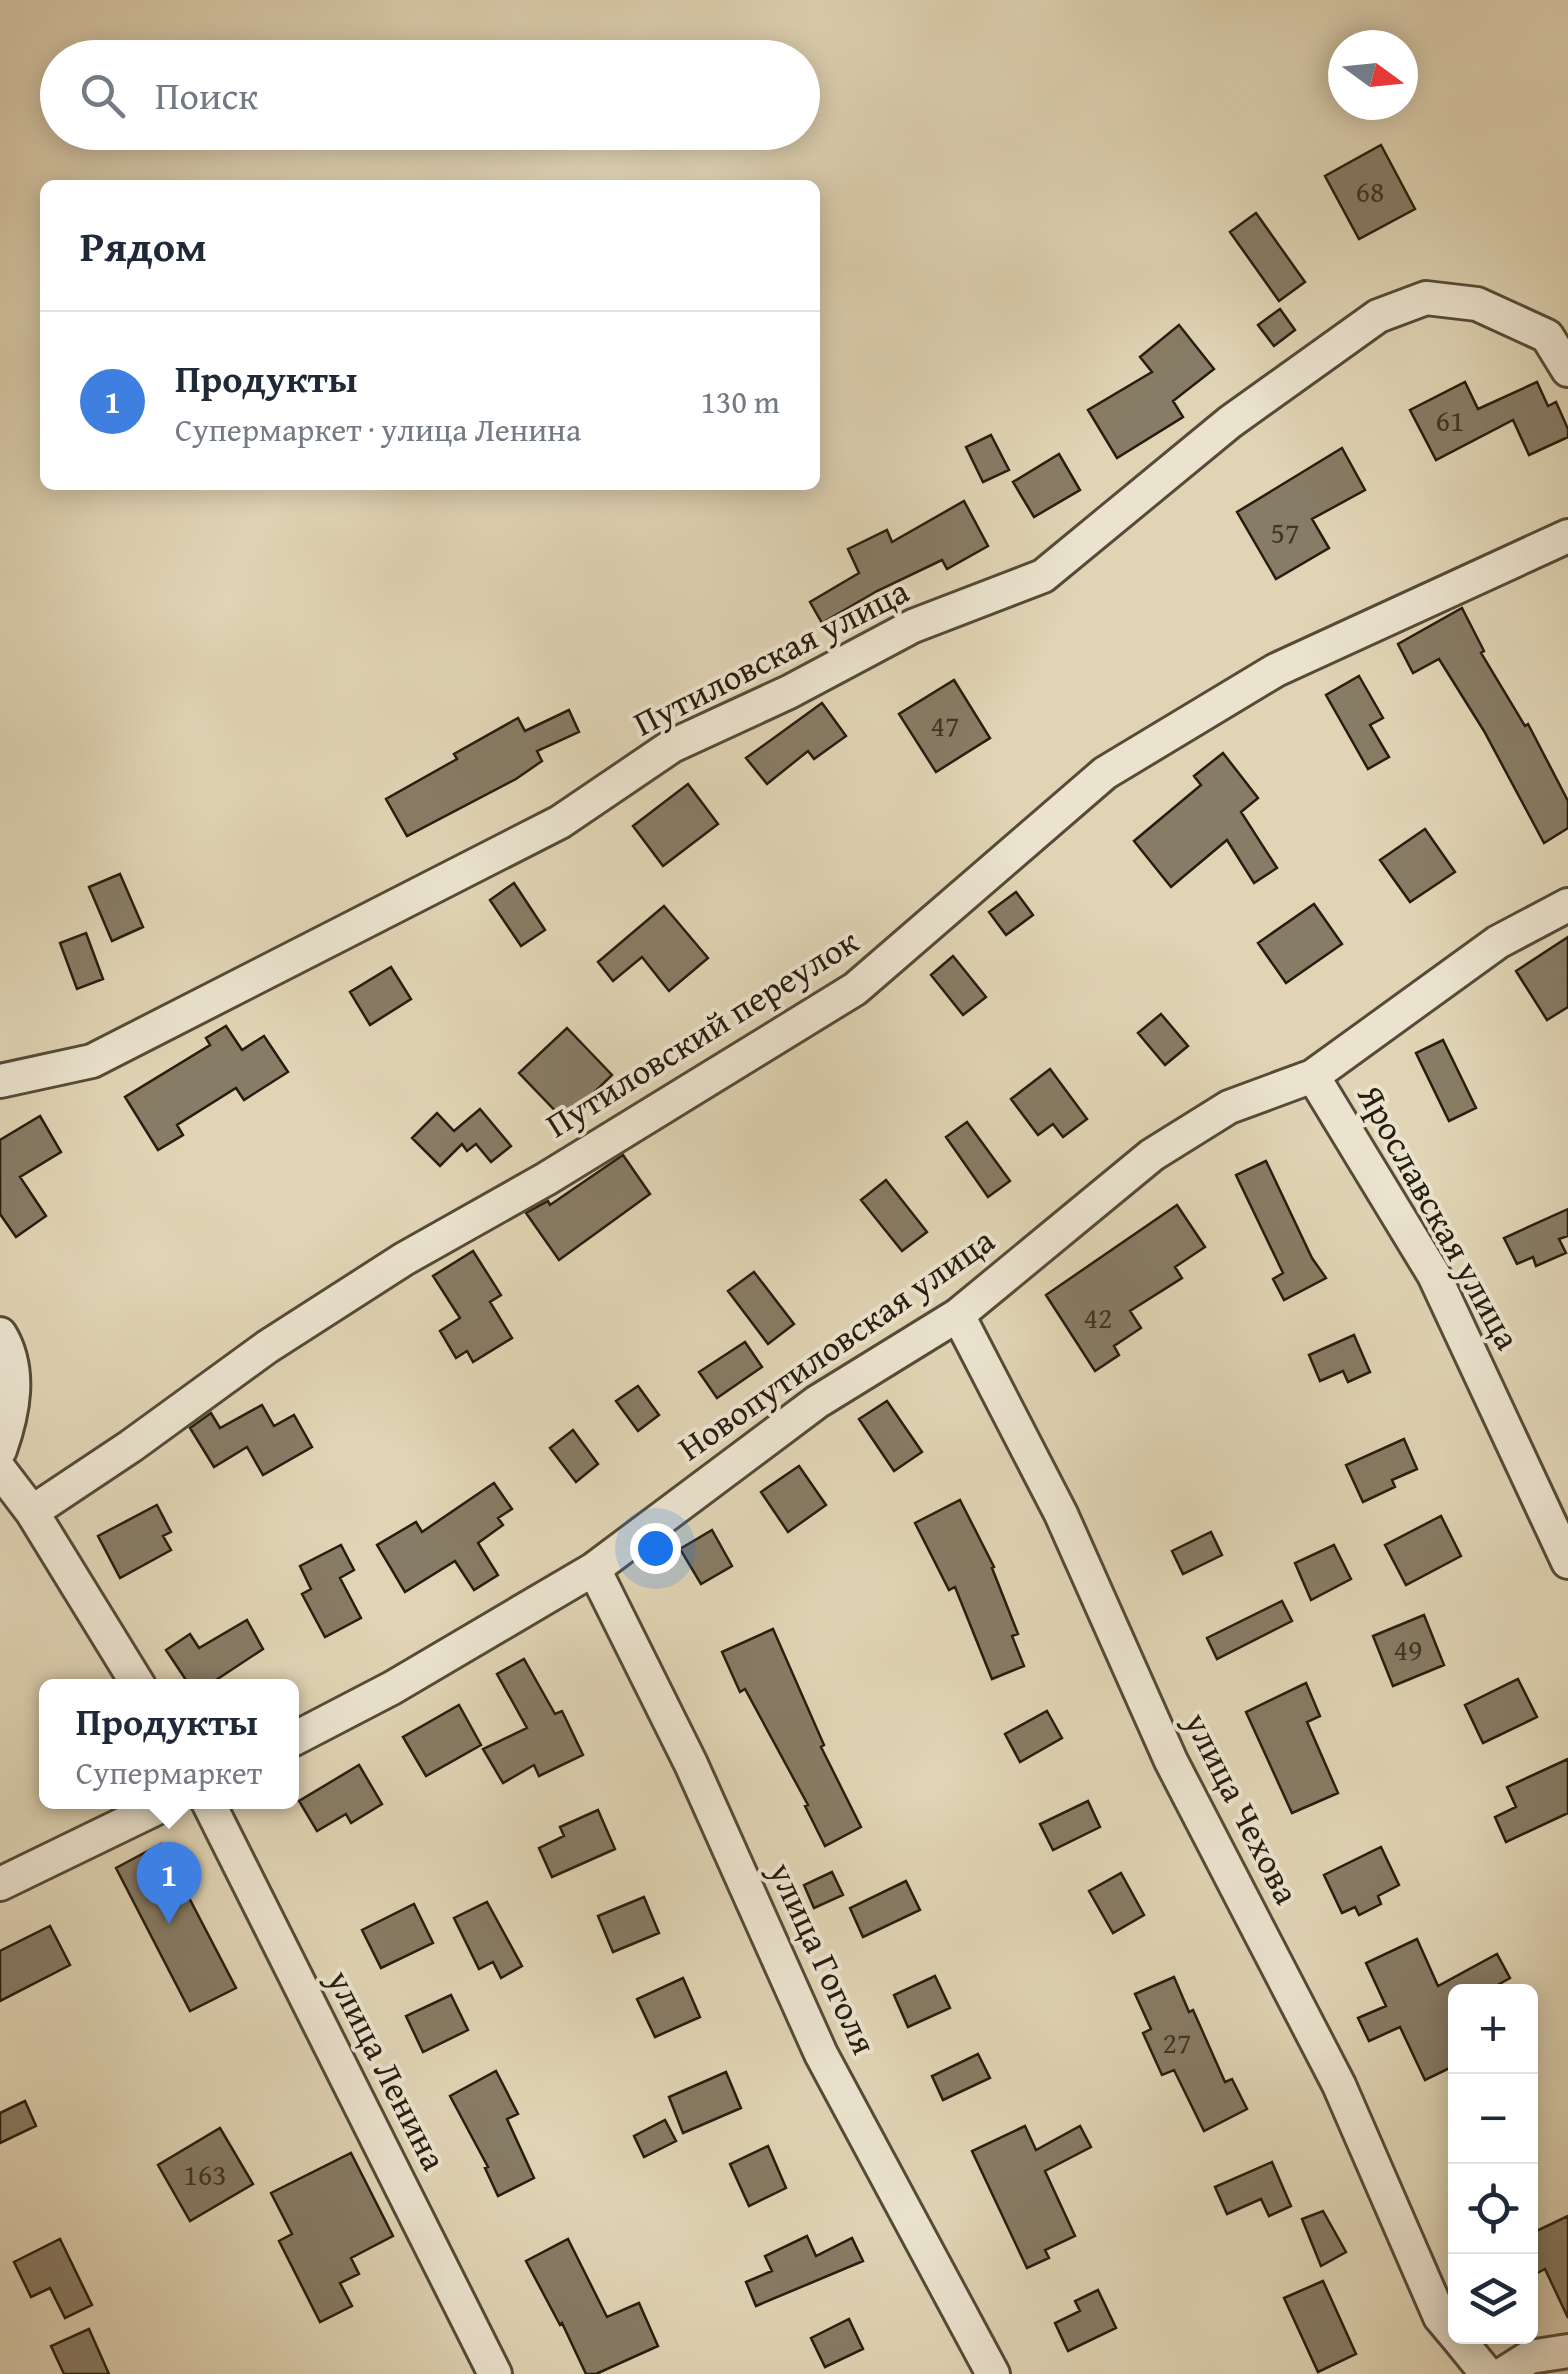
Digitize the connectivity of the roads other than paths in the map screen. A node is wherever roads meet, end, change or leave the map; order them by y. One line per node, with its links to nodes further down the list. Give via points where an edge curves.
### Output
1 (1568, 370): 5 (street, Путиловская улица, via 1547,336 1477,304 1426,298 1378,316 1230,422 1043,576 913,626 672,746 560,822 92,1062)
2 (1568, 536): 10 (street, Путиловский переулок, via 1276,670 1106,774 855,989 404,1259)
3 (1568, 905): 4 (street, Новопутиловская улица, via 1498,942)
4 (1314, 1076): 6 (street, Новопутиловская улица, via 1229,1107 1152,1156); 11 (street, Ярославская улица, via 1434,1275)
5 (0, 1081)
6 (958, 1315): 12 (street, Новопутиловская улица, via 817,1402); 18 (street, улица Чехова, via 1061,1514 1171,1760 1339,2085)
7 (0, 1334): 8 (street, via 14,1389)
8 (0, 1450)
9 (0, 1470): 10 (street)
10 (32, 1512): 13 (street)
11 (1568, 1562)
12 (594, 1569): 14 (street, Новопутиловская улица); 22 (street, улица Гоголя, via 821,2054)
13 (135, 1679)
14 (299, 1736)
15 (155, 1809): 17 (street)
16 (212, 1809): 21 (street, улица Ленина)
17 (0, 1884)
18 (1448, 2326)
19 (1463, 2344): 23 (street, улица Чехова)
20 (1568, 2350): 24 (street, via 1530,2357)
21 (495, 2374)
22 (993, 2374)
23 (1487, 2374)
24 (1503, 2374)

